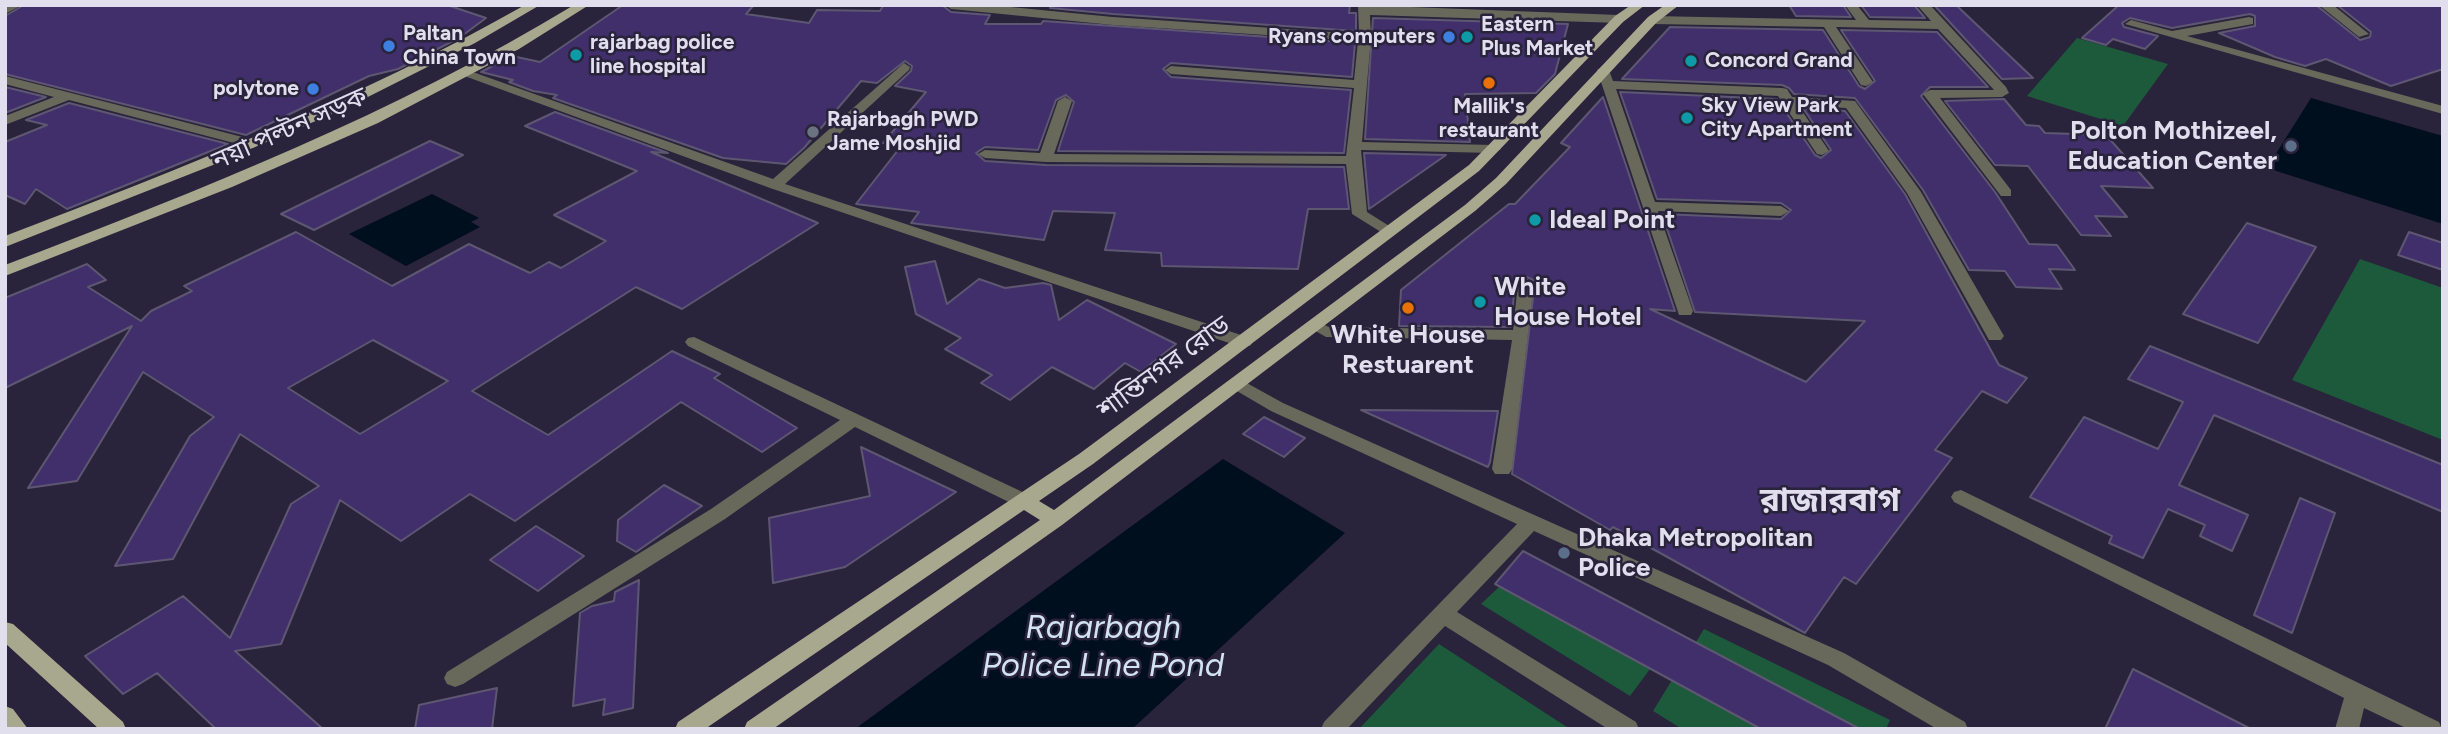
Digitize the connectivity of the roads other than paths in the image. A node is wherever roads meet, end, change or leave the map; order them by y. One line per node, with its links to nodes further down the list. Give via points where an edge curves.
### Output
1 (16, 5): 11 (street)
2 (534, 5): 35 (main road, নয়া পল্টন সড়ক, via 434,61)
3 (583, 5): 25 (main road, নয়া পল্টন সড়ক)
4 (951, 5): 22 (street)
5 (1639, 5): 13 (main road, শান্তিনগর রোড)
6 (1673, 5): 14 (main road, শান্তিনগর রোড)
7 (1851, 5): 18 (street)
8 (1923, 5): 19 (street)
9 (2325, 5): 20 (street)
10 (1364, 8): 12 (street); 22 (street)
11 (5, 10)
12 (1456, 10): 13 (street)
13 (1619, 19): 36 (main road, শান্তিনগর রোড)
14 (1653, 20): 16 (street); 26 (main road, শান্তিনগর রোড)
15 (2249, 21): 21 (street)
16 (1828, 24): 18 (street); 28 (street)
17 (2131, 24): 21 (street)
18 (1866, 25): 19 (street)
19 (1942, 25): 42 (street, via 2002,93 1937,92 1930,94 1931,99)
20 (2363, 34)
21 (2172, 35): 33 (street)
22 (1365, 38): 29 (street)
23 (904, 67): 41 (street)
24 (1171, 70): 29 (street)
25 (465, 74): 41 (street); 47 (main road, নয়া পল্টন সড়ক, via 220,187)
26 (1606, 77): 31 (street, via 1778,91); 43 (street); 50 (main road, শান্তিনগর রোড, via 1470,208)
27 (5, 80): 30 (street)
28 (1866, 82)
29 (1359, 84): 38 (street)
30 (68, 96): 34 (street); 35 (street)
31 (1790, 100): 37 (street); 52 (street, via 1850,104 1914,192)
32 (1065, 101): 40 (street)
33 (2443, 110)
34 (5, 121)
35 (253, 144): 46 (main road, নয়া পল্টন সড়ক)
36 (1494, 149): 38 (street); 45 (main road, শান্তিনগর রোড)
37 (1822, 151)
38 (1353, 153): 40 (street); 45 (street, via 1360,214)
39 (985, 154): 40 (street)
40 (1046, 158)
41 (775, 185): 54 (street)
42 (2006, 192)
43 (1651, 206): 44 (street); 49 (street)
44 (1781, 211)
45 (1389, 232): 54 (main road, শান্তিনগর রোড)
46 (5, 242)
47 (5, 271)
48 (1526, 283): 51 (street)
49 (1685, 311)
50 (1313, 325): 51 (street, via 1326,332); 56 (main road, শান্তিনগর রোড)
51 (1521, 335): 58 (street)
52 (1995, 336)
53 (694, 342): 57 (street)
54 (1244, 342): 55 (main road, শান্তিনগর রোড)
55 (1210, 368): 56 (main road); 60 (main road, শান্তিনগর রোড)
56 (1236, 383): 61 (main road, শান্তিনগর রোড); 62 (street, via 1277,407)
57 (855, 419): 60 (street); 65 (street, via 720,513)
58 (1502, 469)
59 (1961, 497): 66 (street)
60 (1024, 501): 61 (main road); 70 (main road, শান্তিনগর রোড)
61 (1055, 520): 71 (main road, শান্তিনগর রোড)
62 (1532, 521): 63 (street); 74 (street, via 1836,659)
63 (1443, 614): 72 (street); 73 (street)
64 (5, 631): 69 (main road)
65 (455, 678)
66 (2357, 694): 75 (street); 76 (street)
67 (5, 716): 68 (main road)
68 (18, 729)
69 (115, 729)
70 (686, 729)
71 (755, 729)
72 (1332, 729)
73 (1628, 729)
74 (1956, 729)
75 (2347, 729)
76 (2431, 729)

